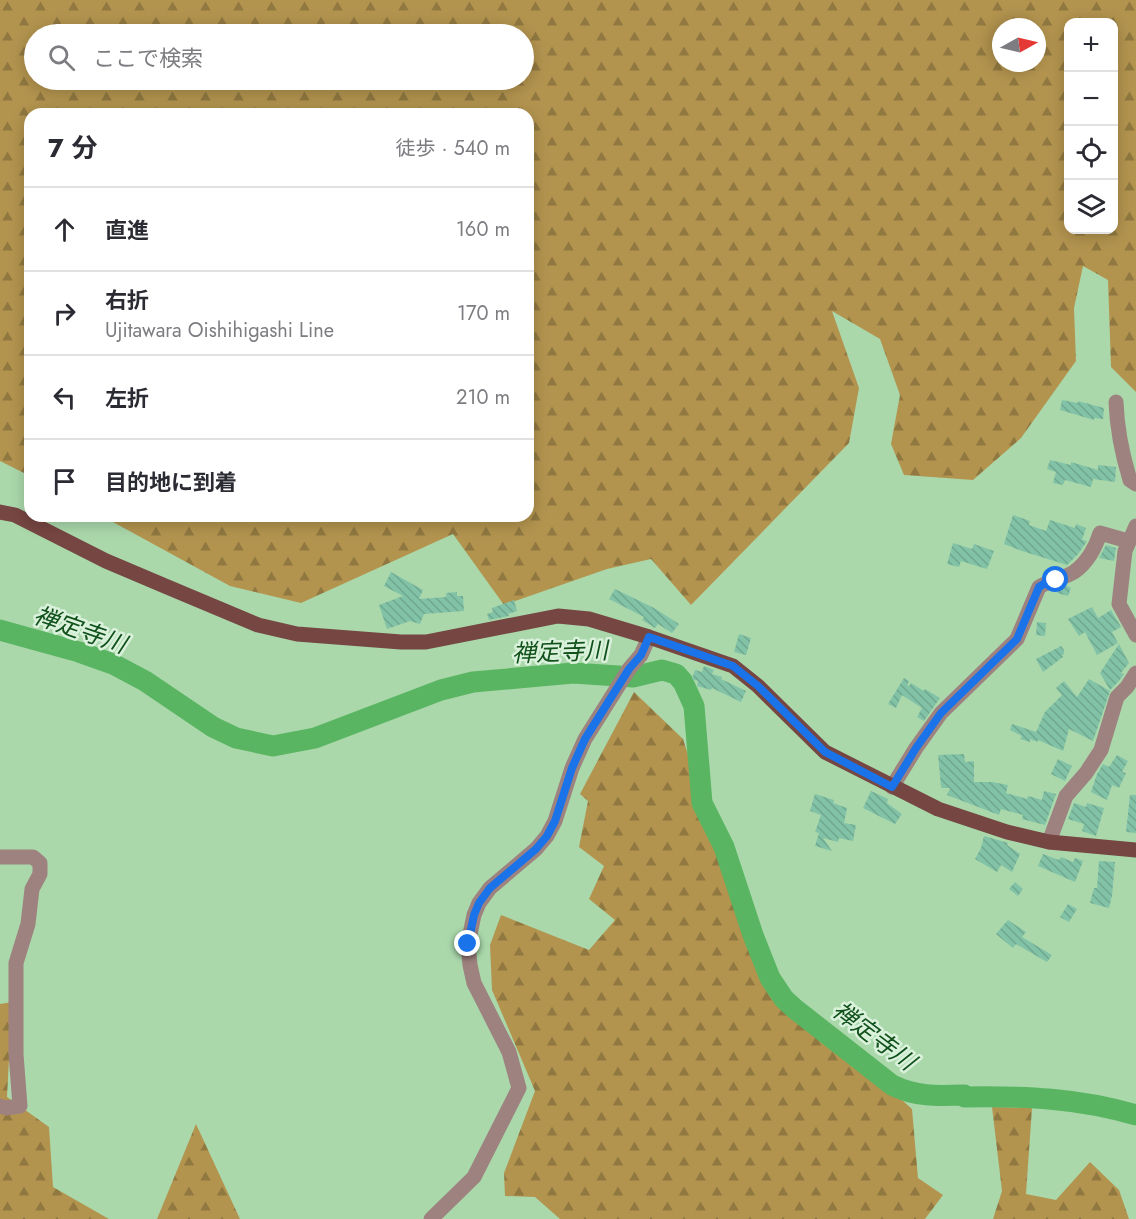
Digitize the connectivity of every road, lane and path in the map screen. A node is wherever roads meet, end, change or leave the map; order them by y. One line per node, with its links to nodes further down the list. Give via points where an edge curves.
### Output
1 (1116, 402): 2 (street, via 1124,461 1130,480)
2 (1136, 484)
3 (0, 512): 4 (main road)
4 (24, 520)
5 (29, 522): 9 (main road, via 106,561 258,625 297,634 426,642 558,616 590,619)
6 (1136, 526): 7 (street)
7 (1128, 541): 8 (street, via 1119,604); 11 (street, via 1100,533 1088,558 1074,572 1039,587 1017,639 941,713)
8 (1136, 635)
9 (649, 637): 11 (main road, via 733,666 825,752); 16 (street, via 585,739 547,836 490,888 474,915 468,944 474,983 509,1052 519,1088 474,1177)
10 (1136, 673): 12 (street, via 1118,697 1101,750 1066,796)
11 (892, 787): 12 (main road, via 938,809)
12 (1049, 842): 13 (main road)
13 (1136, 850)
14 (0, 857): 15 (street, via 33,857 40,863 16,963 20,1106)
15 (0, 1106)
16 (431, 1219)

